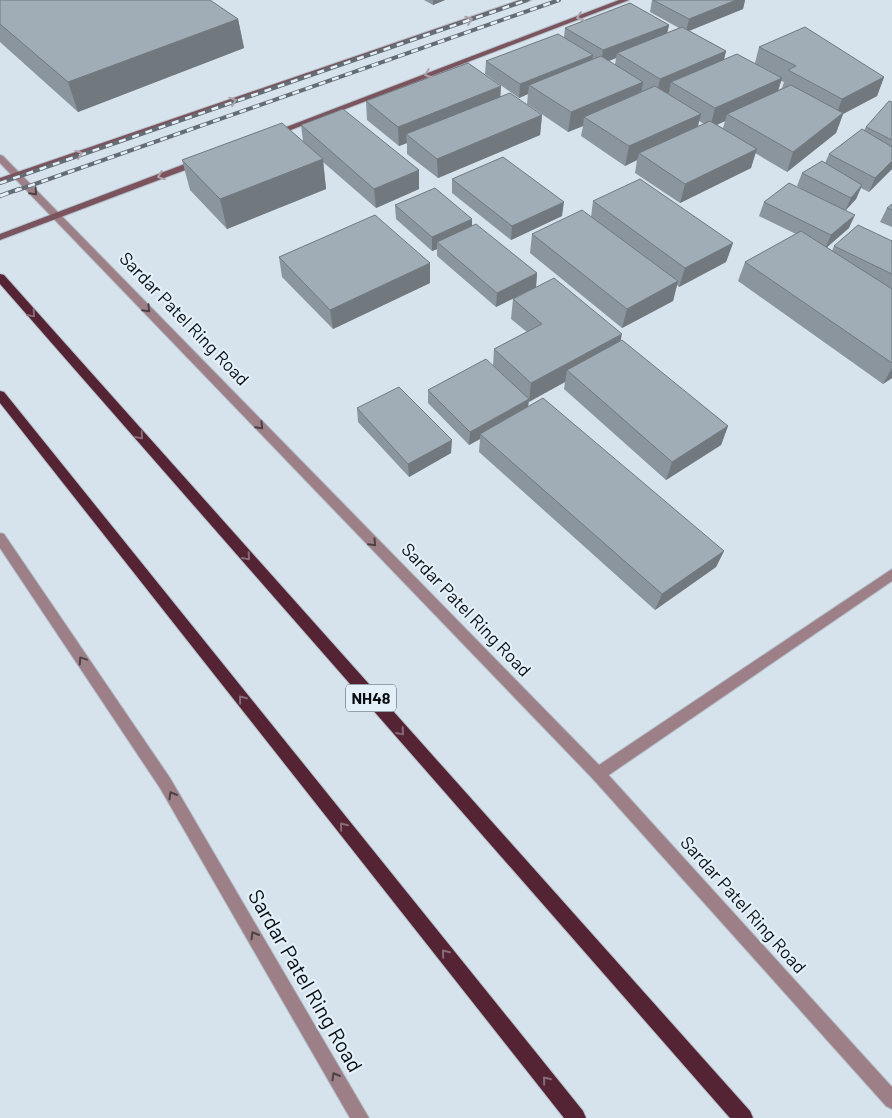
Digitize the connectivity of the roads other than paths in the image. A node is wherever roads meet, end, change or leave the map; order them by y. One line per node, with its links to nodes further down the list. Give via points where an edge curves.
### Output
1 (527, 0): 6 (main road, one-way to 1)
2 (626, 0): 3 (main road, one-way to 3)
3 (261, 138)
4 (0, 158): 6 (street, Sardar Patel Ring Road)
5 (205, 159): 8 (main road, one-way to 8)
6 (18, 175): 7 (main road); 8 (street, Sardar Patel Ring Road, one-way to 8)
7 (0, 181)
8 (57, 216): 9 (main road); 14 (street, Sardar Patel Ring Road, one-way to 14)
9 (0, 237)
10 (0, 277): 18 (highway, NH48, one-way to 18)
11 (0, 394): 17 (highway, one-way to 11)
12 (0, 538): 16 (street, Sardar Patel Ring Road, one-way to 12, via 165,783)
13 (892, 574): 14 (street)
14 (598, 774): 15 (street, Sardar Patel Ring Road)
15 (892, 1100)
16 (360, 1118)
17 (576, 1118)
18 (743, 1118)

